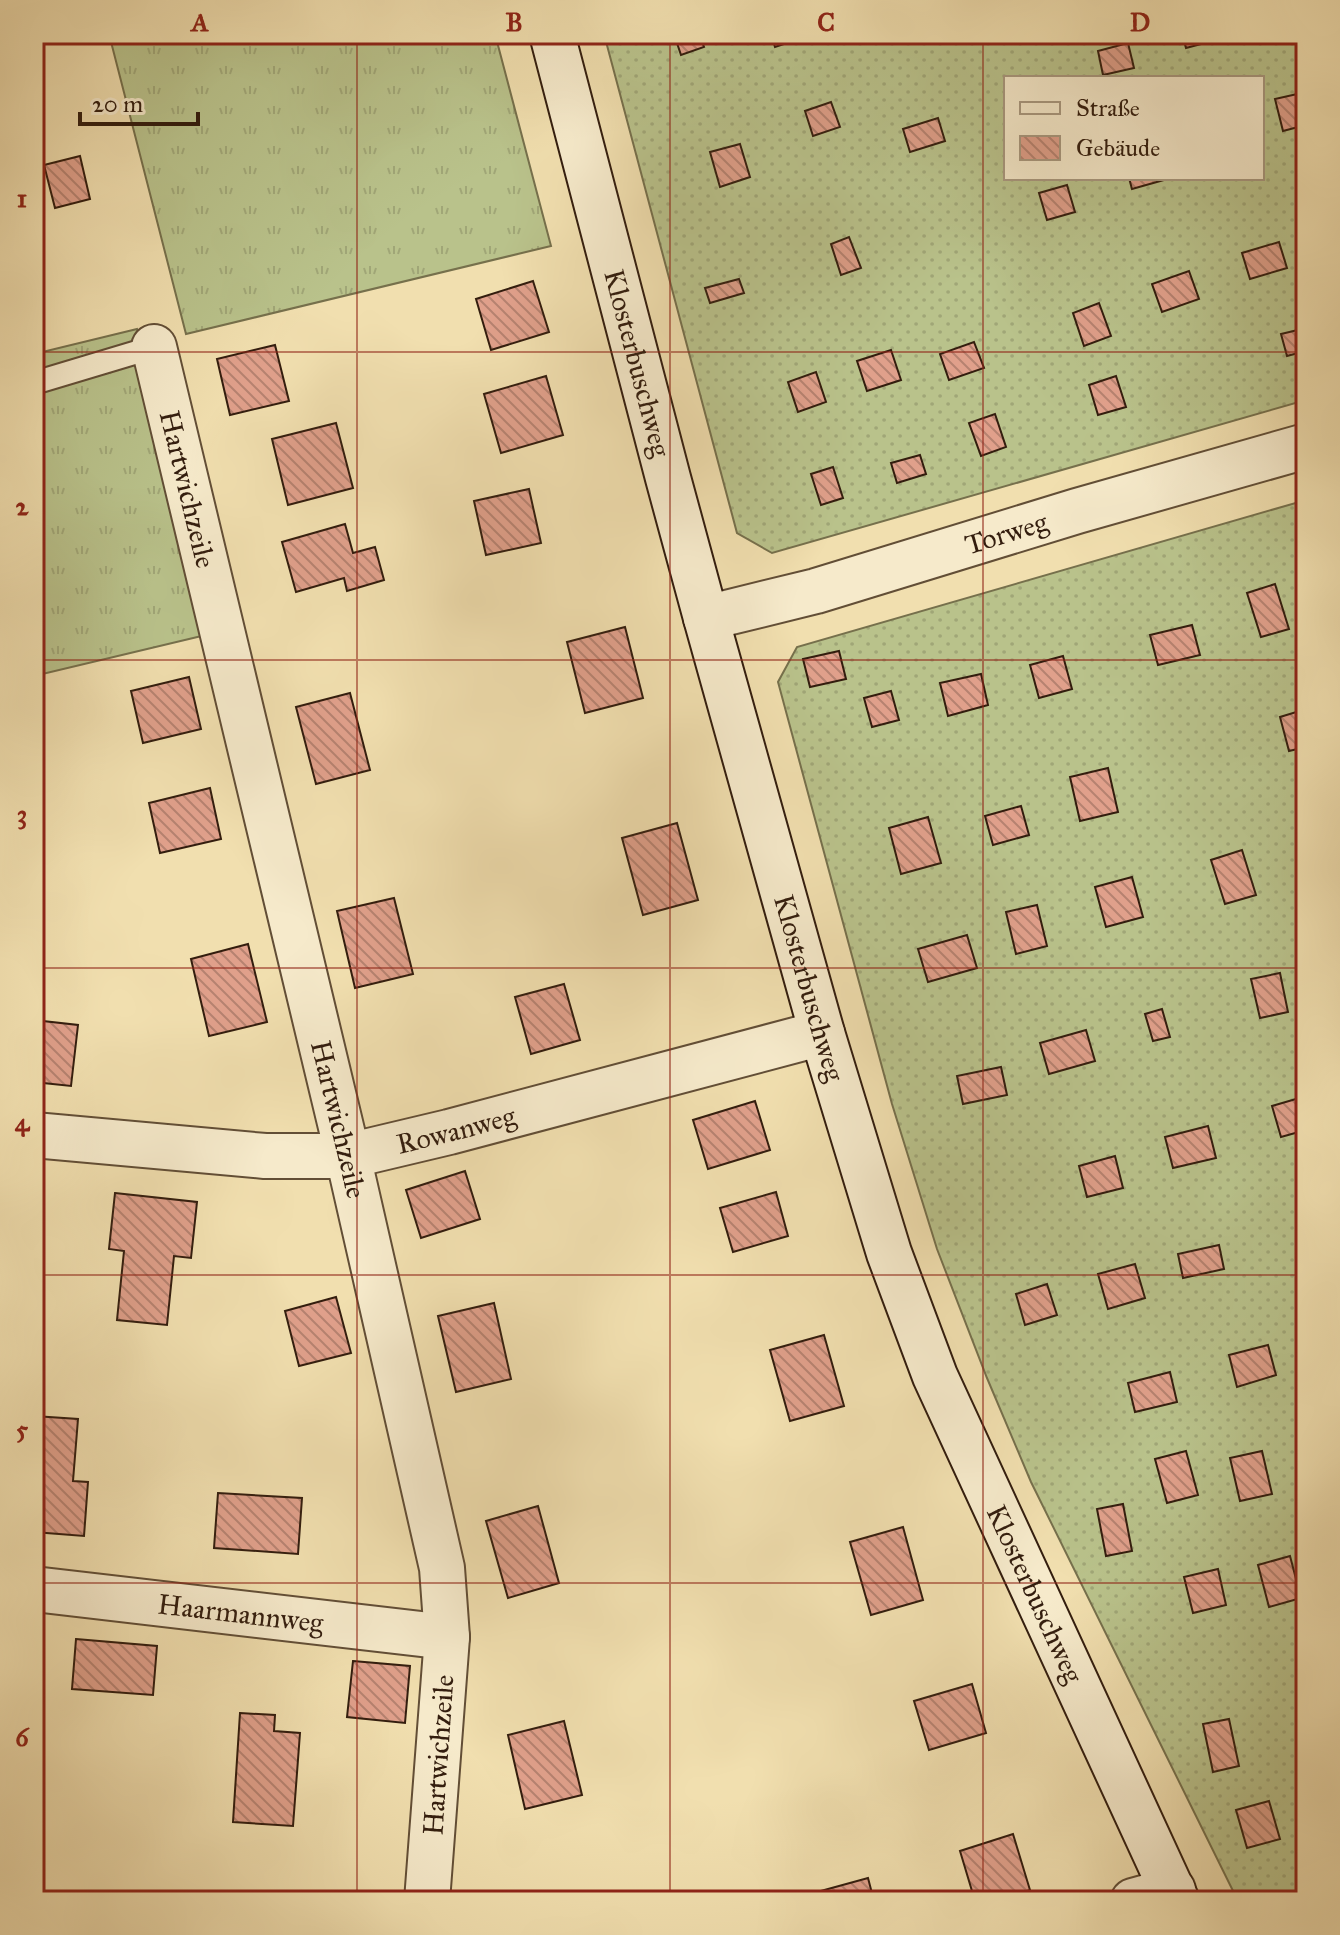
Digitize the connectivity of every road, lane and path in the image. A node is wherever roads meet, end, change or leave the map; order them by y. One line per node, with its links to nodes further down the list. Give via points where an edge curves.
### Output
1 (552, 34): 5 (street, Klosterbuschweg)
2 (154, 347): 3 (lane); 8 (street, Hartwichzeile)
3 (34, 383)
4 (1306, 446): 5 (street, Torweg, via 816,591)
5 (706, 618): 6 (street, Klosterbuschweg)
6 (822, 1033): 8 (street, Rowanweg); 11 (street, Klosterbuschweg, via 889,1253 935,1376)
7 (34, 1135): 8 (street, Rowanweg, via 265,1156)
8 (348, 1156): 10 (street, Hartwichzeile, via 442,1568)
9 (34, 1589): 10 (street, Haarmannweg)
10 (447, 1637): 12 (street, Hartwichzeile)
11 (1161, 1897)
12 (427, 1901)

